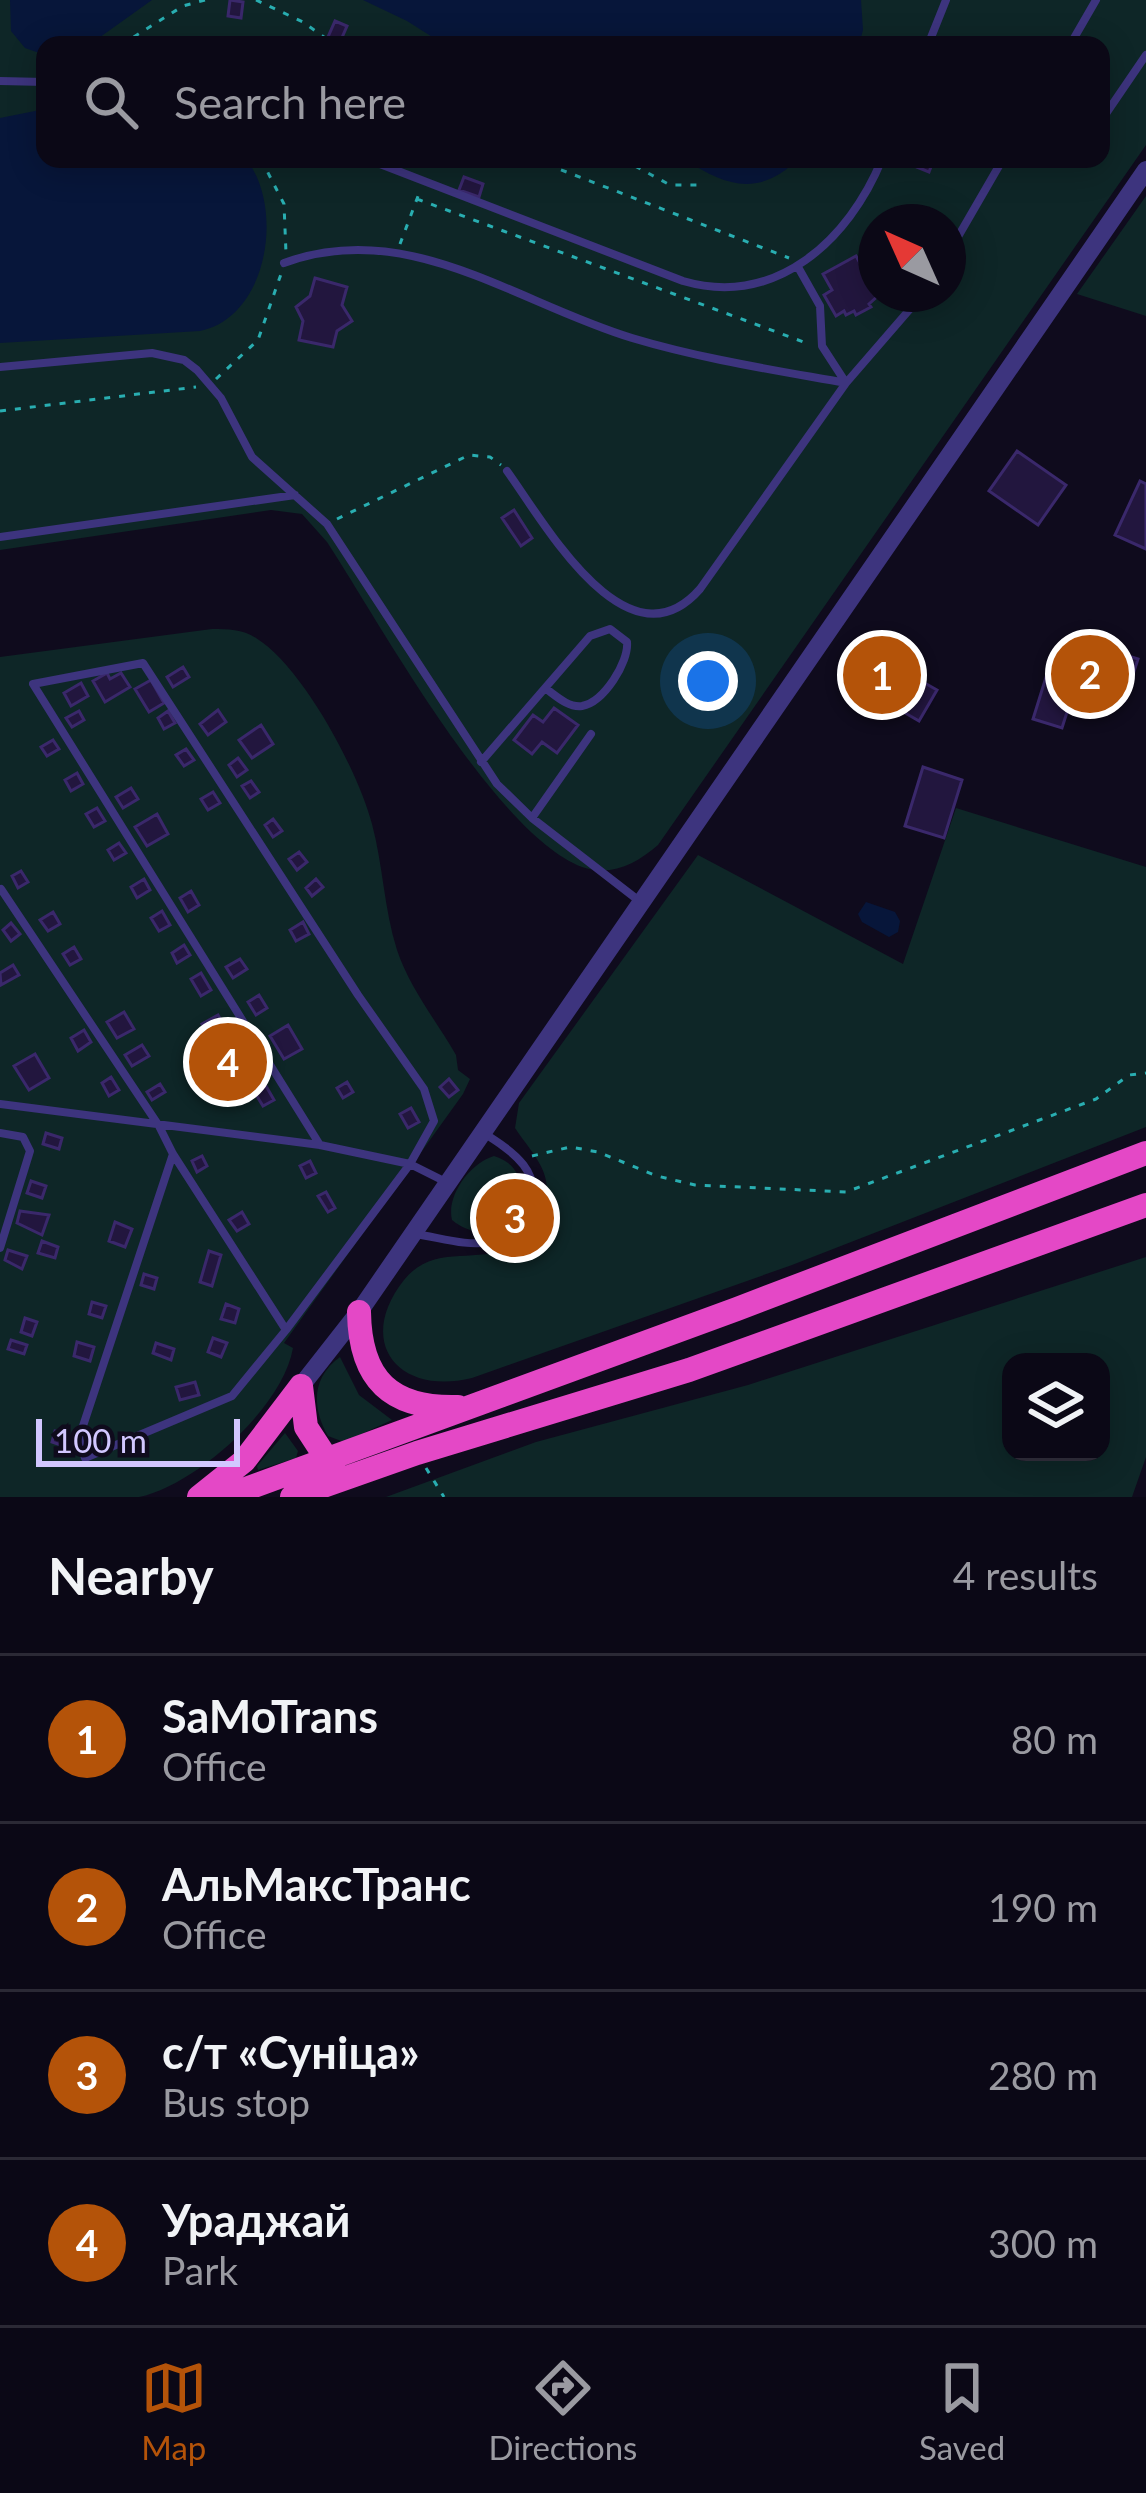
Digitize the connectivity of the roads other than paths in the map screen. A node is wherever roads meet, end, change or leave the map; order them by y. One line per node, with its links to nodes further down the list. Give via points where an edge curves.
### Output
1 (1096, 0): 4 (lane)
2 (945, 1): 3 (lane)
3 (931, 36)
4 (1075, 36)
5 (1146, 55): 8 (lane)
6 (0, 82): 7 (lane)
7 (36, 82)
8 (1110, 108)
9 (390, 168): 15 (lane, via 697,285 757,283)
10 (877, 168): 15 (lane, via 855,212)
11 (998, 168): 13 (lane)
12 (1146, 170): 27 (street)
13 (966, 223)
14 (284, 263): 18 (lane, via 351,247 398,251 666,348)
15 (798, 267): 18 (lane, via 820,306 823,346)
16 (907, 312): 18 (lane)
17 (0, 367): 20 (lane, via 152,353 184,360 211,382 252,457)
18 (846, 383): 19 (lane, via 700,589 665,614 637,612 598,588)
19 (507, 471)
20 (298, 495): 21 (lane); 24 (lane, via 327,524)
21 (0, 537)
22 (545, 688): 22 (lane, via 596,632 610,629 627,642 624,663 586,705); 24 (lane)
23 (591, 734): 25 (lane)
24 (481, 762): 25 (lane)
25 (532, 818): 27 (lane)
26 (0, 891): 29 (lane)
27 (640, 901): 30 (street)
28 (0, 1104): 29 (lane)
29 (159, 1126): 32 (lane); 34 (lane)
30 (481, 1131): 36 (street); 38 (lane, via 529,1171 533,1193 523,1221 482,1243)
31 (0, 1133): 39 (lane, via 23,1137 30,1151)
32 (320, 1145): 35 (lane); 35 (lane, via 34,684 143,663 430,1100 432,1131)
33 (1146, 1153): 43 (highway)
34 (172, 1154): 41 (lane); 41 (lane, via 79,1438 85,1458 232,1396)
35 (410, 1164): 36 (lane); 41 (lane)
36 (446, 1182): 38 (street)
37 (1146, 1205): 44 (highway, via 689,1370 417,1453)
38 (410, 1233): 40 (street)
39 (0, 1248)
40 (359, 1312): 42 (street); 43 (highway, via 372,1373 397,1398)
41 (286, 1330)
42 (301, 1386): 44 (highway, via 302,1415); 45 (highway, via 244,1461)
43 (478, 1406): 44 (highway)
44 (334, 1470): 46 (highway); 47 (highway)
45 (199, 1497)
46 (224, 1497)
47 (292, 1497)

